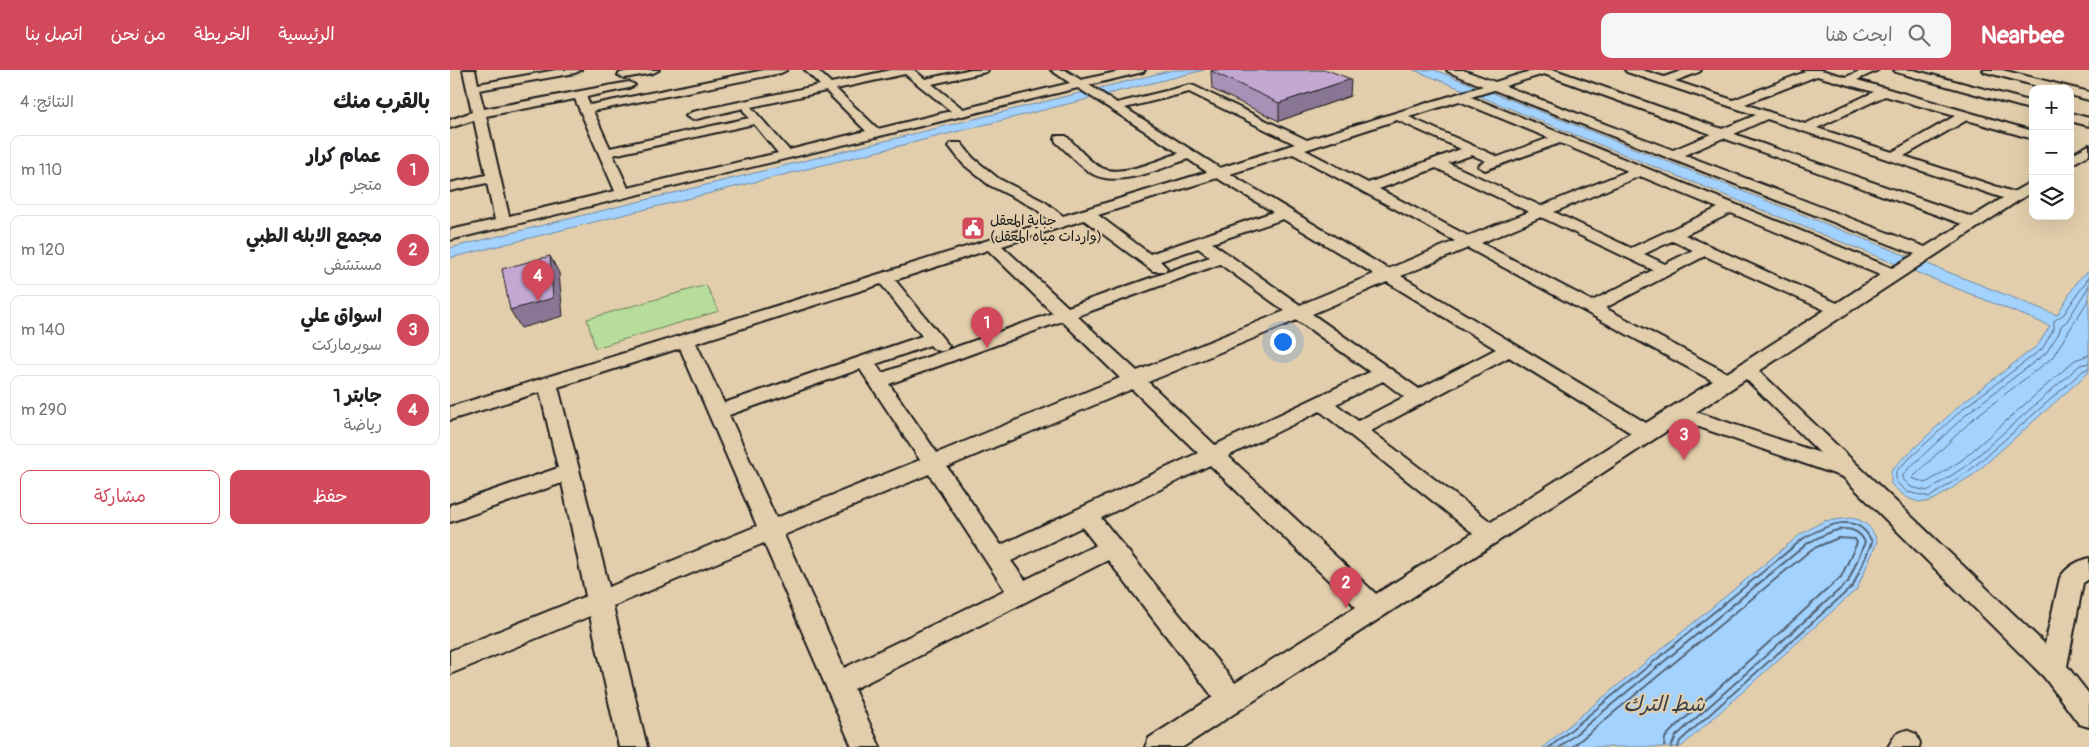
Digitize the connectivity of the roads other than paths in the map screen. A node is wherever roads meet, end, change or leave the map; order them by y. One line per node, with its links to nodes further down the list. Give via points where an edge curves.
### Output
1 (469, 70): 29 (street)
2 (575, 70): 29 (street)
3 (653, 70): 20 (street)
4 (811, 70): 28 (street)
5 (907, 70): 24 (street); 28 (street)
6 (982, 70): 18 (street)
7 (1057, 70): 25 (street)
8 (1139, 70): 25 (street)
9 (1453, 70): 27 (street)
10 (1544, 70): 27 (street); 56 (street)
11 (1631, 70): 21 (street)
12 (1695, 70): 21 (street)
13 (1872, 70): 22 (street)
14 (1900, 70): 39 (street)
15 (1989, 70): 23 (street)
16 (774, 71): 30 (street)
17 (1813, 71): 22 (street); 38 (street)
18 (963, 72): 24 (street)
19 (2050, 74): 23 (street)
20 (625, 77): 33 (street); 36 (street)
21 (1664, 81): 38 (street)
22 (1846, 81): 31 (street)
23 (2034, 82): 26 (street)
24 (923, 83): 42 (street)
25 (1079, 84): 40 (street); 42 (street)
26 (2046, 85)
27 (1494, 86): 35 (street); 67 (street)
28 (828, 87): 37 (street); 54 (street)
29 (473, 88): 43 (street)
30 (674, 91): 36 (street); 46 (street)
31 (1884, 92): 45 (street); 52 (street)
32 (2074, 92): 34 (street)
33 (580, 94): 41 (street); 43 (street)
34 (2089, 96)
35 (1460, 97): 47 (street); 57 (street)
36 (636, 99): 41 (street)
37 (744, 104): 46 (street); 49 (street)
38 (1733, 104): 44 (street)
39 (2029, 105)
40 (1115, 107): 61 (street, via 1190,88); 66 (street)
41 (586, 109): 64 (street)
42 (961, 113): 54 (street)
43 (478, 114): 51 (street); 75 (street)
44 (1767, 115): 52 (street); 56 (street)
45 (1966, 115): 55 (street); 68 (street)
46 (692, 116): 53 (street)
47 (1398, 116): 61 (street); 62 (street)
48 (2074, 117): 50 (street)
49 (757, 120): 53 (street); 65 (street)
50 (2089, 122)
51 (450, 124)
52 (1806, 128): 68 (street)
53 (704, 131): 64 (street)
54 (875, 133): 65 (street)
55 (2029, 133)
56 (1722, 134): 67 (street); 87 (street)
57 (1560, 138): 70 (street); 72 (street)
58 (1061, 139): 66 (street, via 1099,172 1126,174)
59 (956, 146): 86 (street, via 968,161 994,182 1040,205)
60 (2074, 146): 63 (street)
61 (1300, 147): 73 (street); 77 (street)
62 (1472, 150): 70 (street); 71 (street)
63 (2088, 150): 69 (street)
64 (605, 153): 79 (street)
65 (786, 154): 79 (street)
66 (1190, 154): 73 (street)
67 (1673, 155): 94 (street)
68 (1893, 157): 80 (street)
69 (2074, 159)
70 (1497, 161): 74 (street)
71 (1437, 163): 74 (street); 77 (street)
72 (1640, 171): 81 (street); 82 (street)
73 (1219, 172): 83 (street); 84 (street)
74 (1462, 175): 82 (street)
75 (493, 178): 76 (street); 85 (street)
76 (450, 187)
77 (1367, 188): 91 (street)
78 (2029, 188): 80 (street)
79 (623, 193): 85 (street)
80 (2014, 197): 87 (street)
81 (1731, 208): 89 (street); 99 (street)
82 (1541, 212): 91 (street); 95 (street)
83 (1285, 213): 90 (street); 101 (street)
84 (1086, 214): 86 (street); 97 (street)
85 (503, 222): 88 (street)
86 (1061, 222): 92 (street)
87 (1973, 224): 94 (street)
88 (450, 235)
89 (1672, 235): 93 (street); 95 (street)
90 (1200, 242): 96 (street); 97 (street)
91 (1468, 242): 101 (street); 103 (street)
92 (991, 244): 102 (street); 106 (street)
93 (1705, 250): 98 (street); 104 (street)
94 (1927, 253): 99 (street)
95 (1631, 254): 98 (street)
96 (1222, 258): 100 (street); 105 (street)
97 (1148, 260): 100 (street)
98 (1665, 270): 103 (street)
99 (1894, 275): 104 (street)
100 (1170, 276): 106 (street)
101 (1388, 276): 105 (street); 109 (street)
102 (885, 278): 107 (street); 108 (street)
103 (1592, 308): 113 (street)
104 (1838, 310): 113 (street)
105 (1298, 312): 112 (street); 114 (street)
106 (1065, 314): 110 (street); 114 (street)
107 (933, 338): 110 (street); 111 (street)
108 (686, 340): 116 (street); 119 (street)
109 (1509, 350): 117 (street); 123 (street)
110 (948, 356): 115 (street)
111 (865, 362): 115 (street); 119 (street)
112 (1384, 373): 117 (street); 118 (street)
113 (1737, 375): 120 (street); 127 (street)
114 (1134, 380): 124 (street); 125 (street)
115 (878, 381): 125 (street)
116 (546, 383): 121 (street); 126 (street)
117 (1419, 398): 122 (street)
118 (1322, 402): 122 (street); 124 (street)
119 (718, 412): 130 (street)
120 (1678, 413): 123 (street); 127 (street)
121 (450, 414)
122 (1357, 430): 131 (street)
123 (1647, 433): 131 (street)
124 (1212, 454): 129 (street); 137 (street)
125 (933, 464): 130 (street); 133 (street)
126 (570, 472): 128 (street); 136 (street)
127 (1854, 473): 139 (street)
128 (450, 514)
129 (1086, 515): 132 (street); 133 (street)
130 (770, 531): 136 (street); 140 (street)
131 (1491, 534): 137 (street)
132 (1111, 548): 135 (street); 142 (street)
133 (996, 558): 135 (street)
134 (2089, 567): 139 (street, via 2072,578)
135 (1020, 593): 140 (street)
136 (600, 602): 138 (street); 144 (street)
137 (1374, 608): 142 (street)
138 (450, 663)
139 (2053, 669): 141 (street); 143 (street)
140 (838, 684): 145 (street)
141 (2089, 691)
142 (1232, 700): 146 (street)
143 (2089, 715)
144 (633, 747)
145 (866, 747)
146 (1159, 747)

